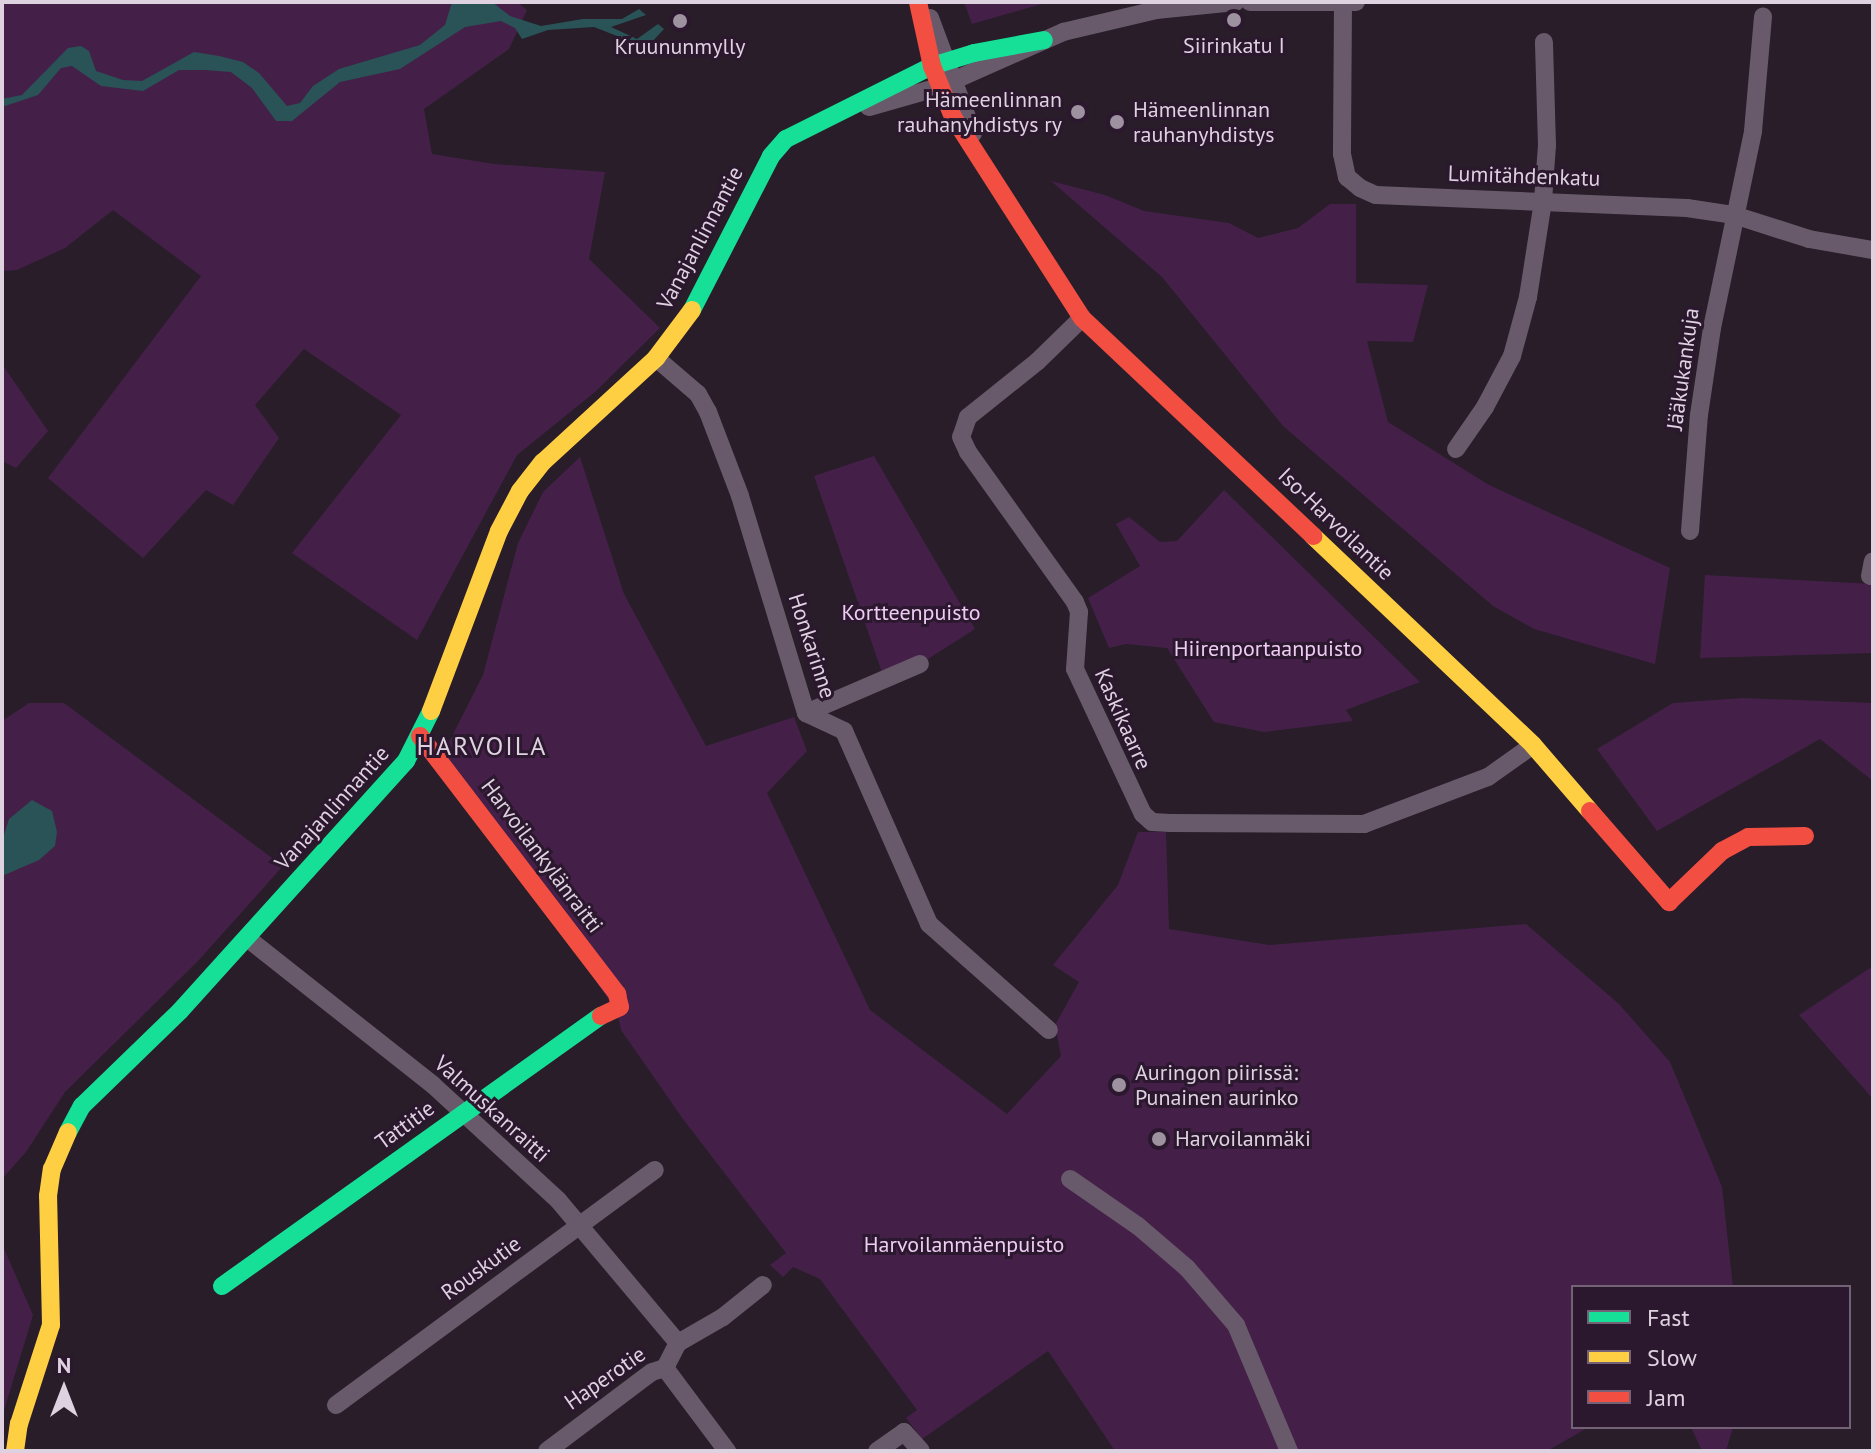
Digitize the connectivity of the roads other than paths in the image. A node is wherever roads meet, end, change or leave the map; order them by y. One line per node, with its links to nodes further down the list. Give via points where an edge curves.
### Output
1 (920, 2): 8 (street, Iso-Harvoilantie)
2 (1236, 2): 6 (street, Vanajanlinnantie, via 1156,10)
3 (1250, 2): 4 (street)
4 (1350, 3): 11 (street, Lumitähdenkatu, via 1342,154 1347,177 1376,195)
5 (1763, 16): 12 (street, Jääkukankuja, via 1753,131)
6 (1044, 40): 8 (street, Vanajanlinnantie); 9 (street, Vanajanlinnantie)
7 (1544, 42): 11 (street)
8 (940, 64): 9 (street, Iso-Harvoilantie); 10 (street, Vanajanlinnantie)
9 (947, 84): 10 (street, Vanajanlinnantie); 14 (street, Iso-Harvoilantie, via 985,170)
10 (846, 111): 15 (street, Vanajanlinnantie, via 801,130 771,156 693,309)
11 (1543, 201): 12 (street, Lumitähdenkatu, via 1655,204); 16 (street, via 1528,297 1512,356)
12 (1734, 215): 13 (street, Lumitähdenkatu, via 1809,239); 17 (street, Jääkukankuja, via 1699,415)
13 (1873, 250)
14 (1082, 318): 21 (street, Iso-Harvoilantie); 21 (street, Kaskikaarre, via 968,417 961,437 1075,602 1075,669 1143,814 1152,822 1170,823 1364,824 1488,777)
15 (656, 358): 19 (street, Honkarinne, via 698,394 708,412 740,496); 20 (street, Vanajanlinnantie, via 543,462 520,491 499,531)
16 (1456, 449)
17 (1690, 531)
18 (920, 664): 19 (street)
19 (806, 713): 25 (street, Honkarinne, via 844,731 929,924)
20 (420, 736): 23 (street, Vanajanlinnantie, via 386,785); 24 (street, Harvoilankylänraitti, via 617,994)
21 (1533, 745): 22 (street, Iso-Harvoilantie, via 1669,902 1722,851 1748,837)
22 (1805, 836)
23 (247, 938): 26 (street, Valmuskanraitti); 35 (street, Vanajanlinnantie, via 82,1106 59,1150 48,1196 51,1325)
24 (620, 1007): 26 (street, Tattitie)
25 (1049, 1030)
26 (462, 1113): 29 (street, Valmuskanraitti); 31 (street, Tattitie)
27 (655, 1170): 29 (street, Rouskutie)
28 (1070, 1179): 40 (street, via 1187,1268 1236,1325)
29 (580, 1225): 32 (street, Valmuskanraitti); 34 (street, Rouskutie)
30 (763, 1285): 32 (street)
31 (222, 1286)
32 (678, 1343): 33 (street, Haperotie)
33 (665, 1368): 36 (street, Haperotie, via 652,1372); 37 (street)
34 (336, 1405)
35 (15, 1451)
36 (547, 1451)
37 (727, 1451)
38 (877, 1451): 39 (street, via 904,1432)
39 (921, 1451)
40 (1289, 1451)

